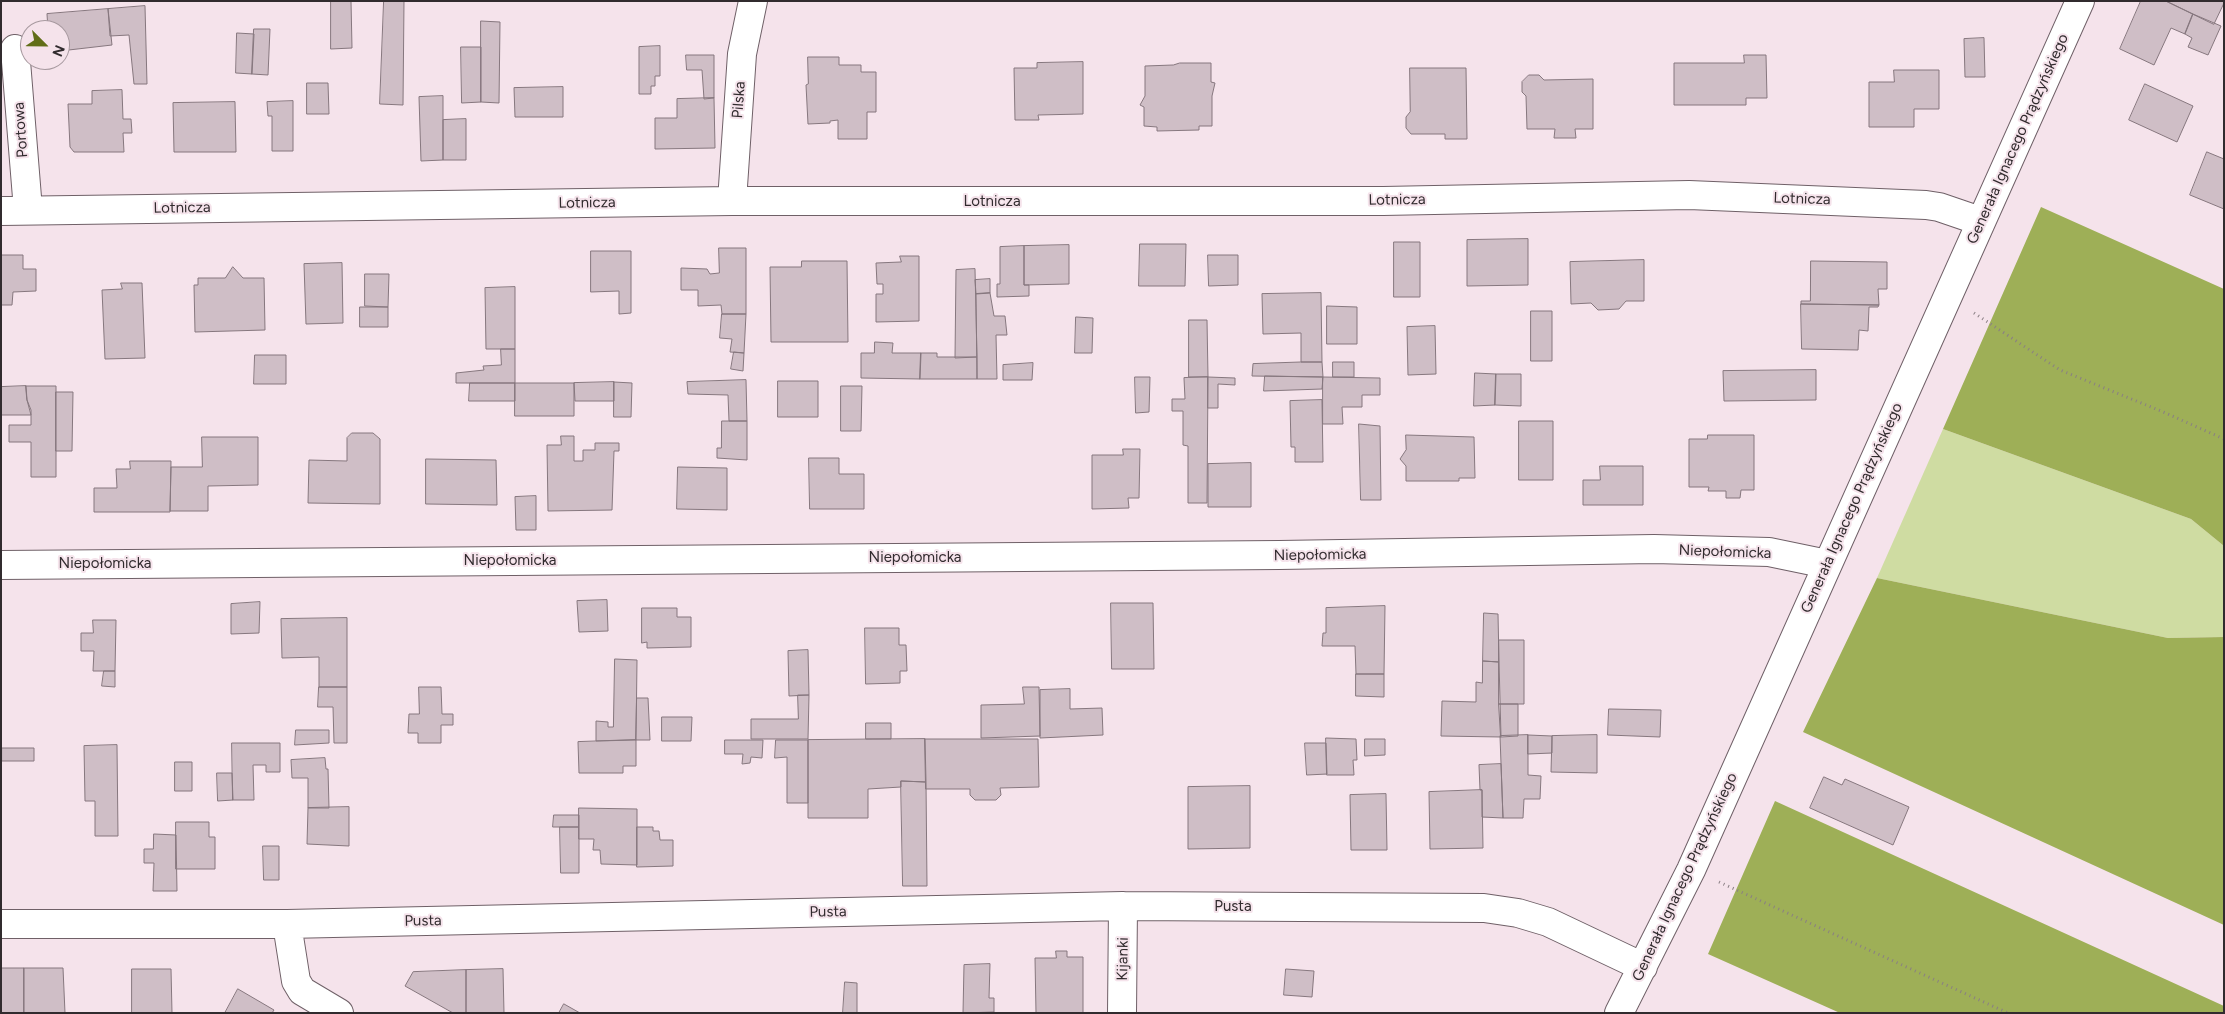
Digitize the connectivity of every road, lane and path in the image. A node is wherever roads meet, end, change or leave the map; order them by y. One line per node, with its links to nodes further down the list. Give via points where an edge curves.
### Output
1 (753, 1): 4 (street, Pilska, via 742,54)
2 (2080, 1): 6 (street, Generała Ignacego Prądzyńskiego)
3 (15, 49): 5 (street, Portowa)
4 (732, 201): 5 (street, Lotnicza); 6 (street, Lotnicza, via 1363,201 1689,195 1926,205)
5 (14, 210)
6 (1980, 221): 9 (street, Generała Ignacego Prądzyńskiego)
7 (1974, 314): 8 (path, via 2060,370)
8 (2224, 439)
9 (1827, 564): 10 (street, Niepołomicka, via 1769,552 1654,549 1260,556); 11 (street, Generała Ignacego Prądzyńskiego)
10 (1, 565)
11 (1691, 870): 15 (street, Generała Ignacego Prądzyńskiego); 19 (path)
12 (1123, 906): 14 (street, Pusta); 15 (street, Pusta, via 1484,908 1548,922); 17 (street, Kijanki)
13 (1, 924): 14 (street, Pusta)
14 (287, 924): 16 (street, via 296,982 302,991)
15 (1644, 967): 18 (street, Generała Ignacego Prądzyńskiego)
16 (339, 1013)
17 (1122, 1013)
18 (1619, 1013)
19 (2008, 1013)

